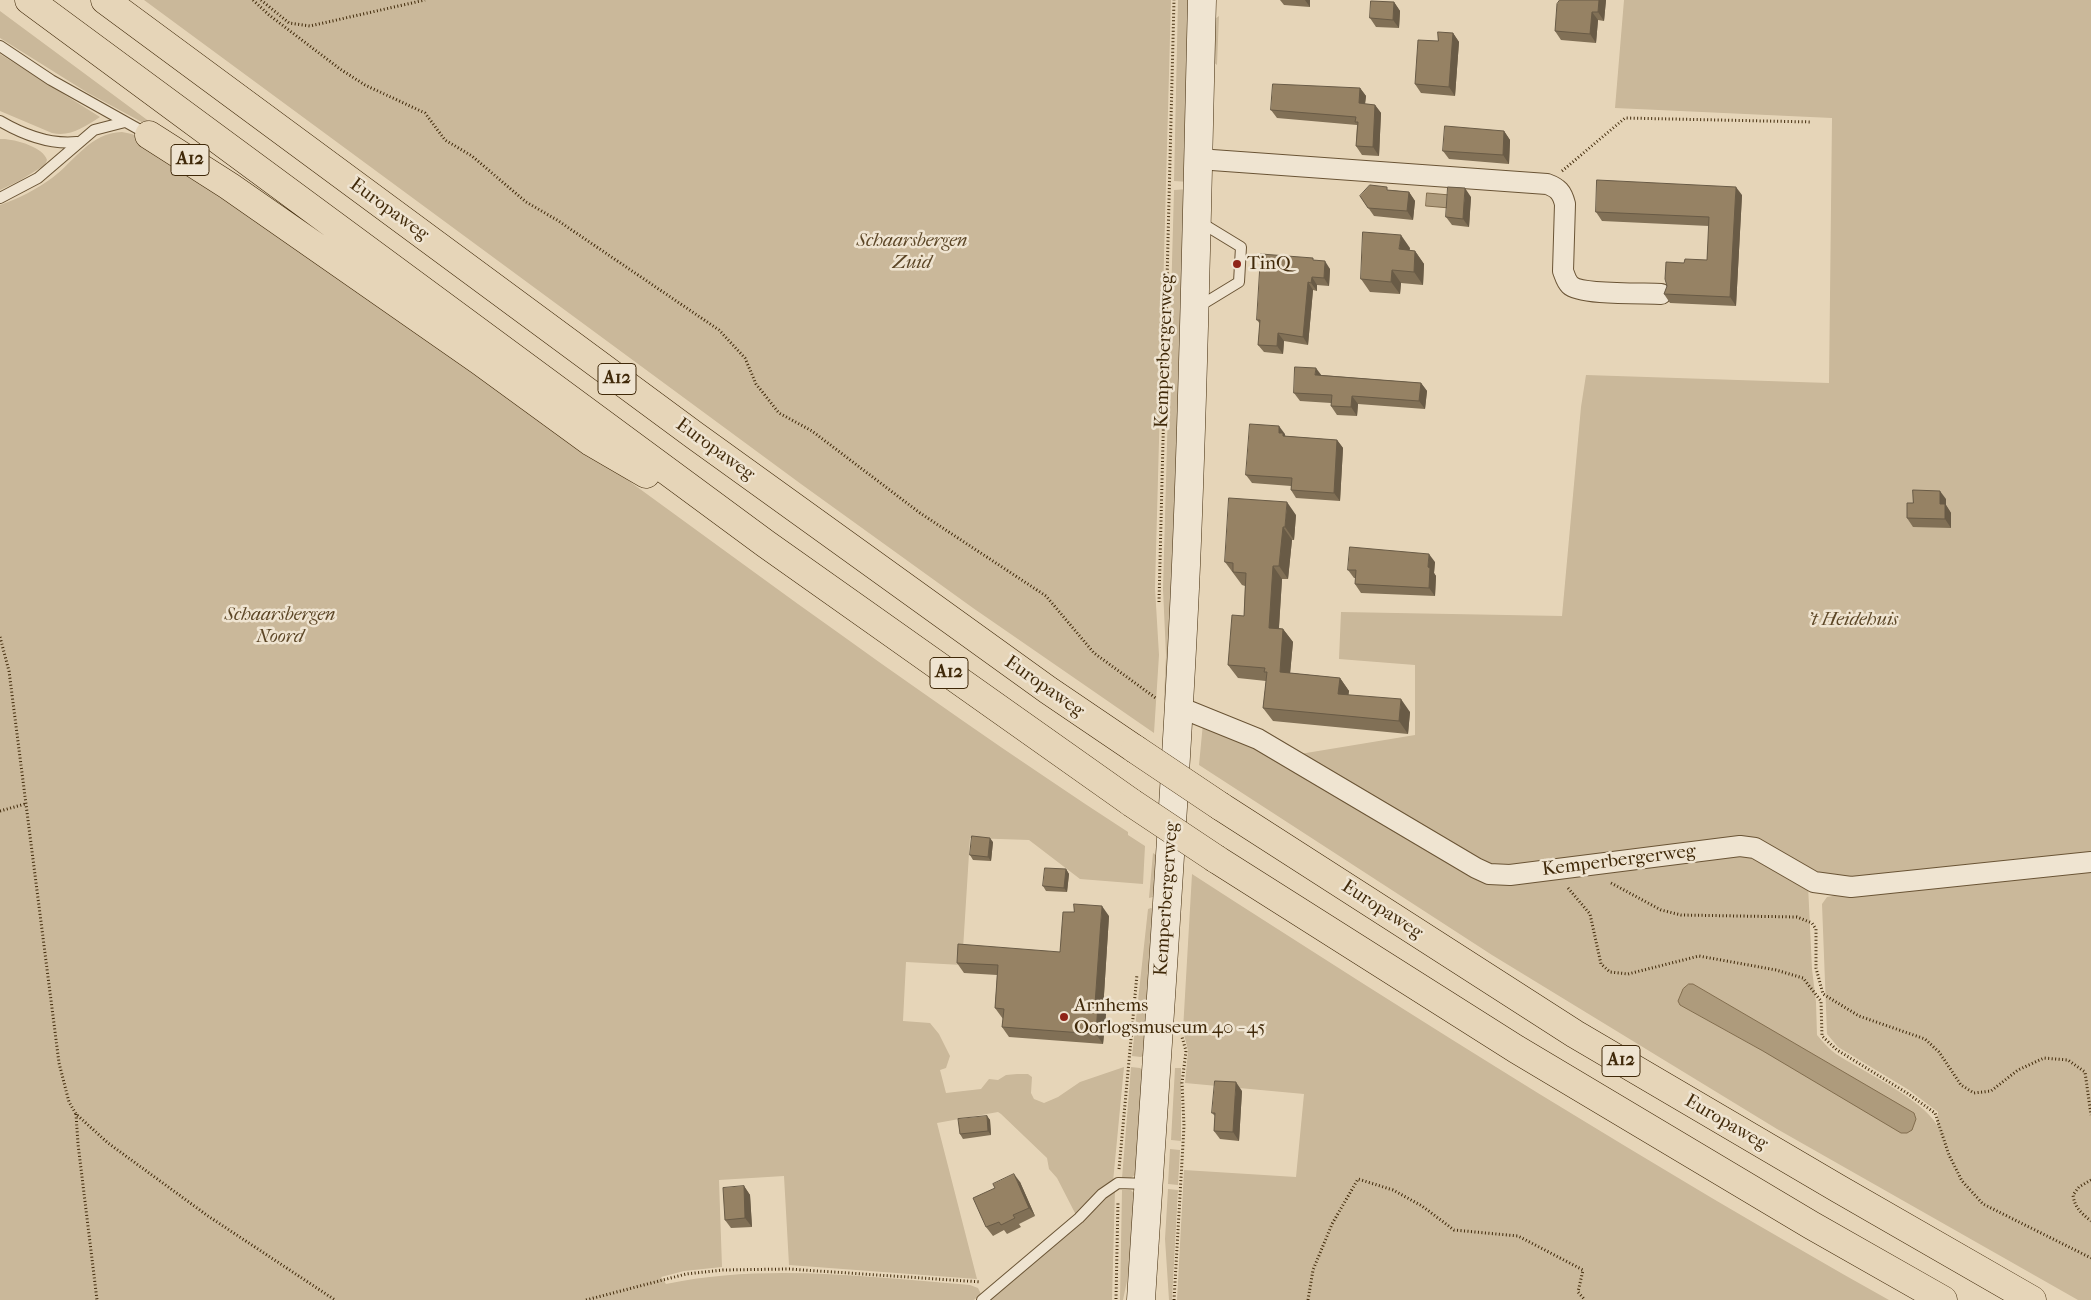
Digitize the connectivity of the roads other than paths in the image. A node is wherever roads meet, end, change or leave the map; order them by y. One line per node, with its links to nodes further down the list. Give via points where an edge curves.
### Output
1 (29, 0): 14 (highway, A12)
2 (104, 0): 21 (highway, Europaweg / A12, bridge, via 702,441 1135,750 1575,1034)
3 (1202, 0): 9 (main road, Kemperbergerweg)
4 (0, 46): 5 (lane, A12, via 51,80)
5 (125, 122): 7 (lane, A12); 8 (lane, via 94,130)
6 (2, 125): 8 (lane, via 47,142)
7 (149, 135): 14 (highway, A12, via 229,186 591,442)
8 (78, 142): 10 (lane, via 38,178)
9 (1198, 159): 11 (main road, Kemperbergerweg); 12 (street, via 1547,184 1557,188 1565,204 1563,271 1571,286 1584,291)
10 (0, 198)
11 (1197, 220): 13 (main road, Kemperbergerweg); 13 (lane, via 1241,247 1239,282)
12 (1661, 294)
13 (1195, 308): 15 (main road, Kemperbergerweg, via 1185,588)
14 (766, 544): 20 (highway, A12, bridge, via 1216,860 1524,1054)
15 (1167, 701): 16 (street, Kemperbergerweg, via 1258,739 1489,874 1510,875 1740,846 1755,848 1814,882 1851,887); 17 (main road, Kemperbergerweg)
16 (2091, 862)
17 (1149, 1184): 18 (lane, via 1118,1183 1102,1194); 19 (main road, Kemperbergerweg)
18 (982, 1300)
19 (1141, 1300)
20 (1943, 1300)
21 (2032, 1300)

